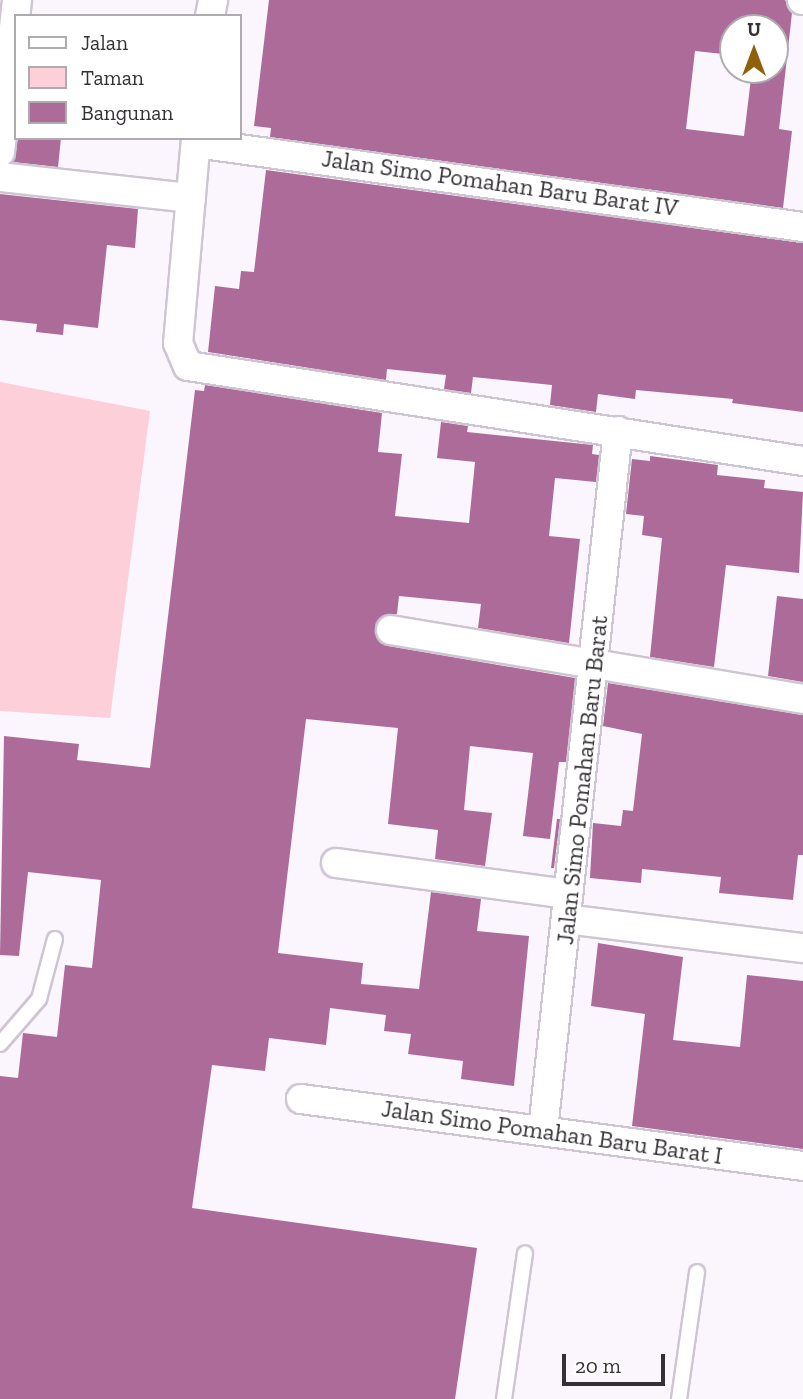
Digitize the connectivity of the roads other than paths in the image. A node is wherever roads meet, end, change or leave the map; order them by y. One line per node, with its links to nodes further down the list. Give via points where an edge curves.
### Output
1 (14, 27): 3 (street)
2 (196, 141): 5 (street); 6 (street, Jalan Simo Pomahan Baru Barat IV)
3 (0, 152)
4 (0, 177): 5 (street)
5 (191, 198): 7 (street, via 178,343 188,366)
6 (803, 227)
7 (618, 431): 8 (street); 10 (street, Jalan Simo Pomahan Baru Barat)
8 (803, 461)
9 (391, 630): 10 (street)
10 (596, 664): 11 (street); 13 (street, Jalan Simo Pomahan Baru Barat)
11 (803, 699)
12 (337, 863): 13 (street)
13 (567, 906): 15 (street); 18 (street, Jalan Simo Pomahan Baru Barat)
14 (55, 939): 16 (lane, via 39,999)
15 (803, 948)
16 (0, 1044)
17 (301, 1099): 18 (street, Jalan Simo Pomahan Baru Barat I)
18 (543, 1130): 19 (street, Jalan Simo Pomahan Baru Barat I)
19 (803, 1166)
20 (525, 1254): 22 (lane)
21 (697, 1272): 23 (lane)
22 (504, 1399)
23 (679, 1399)

